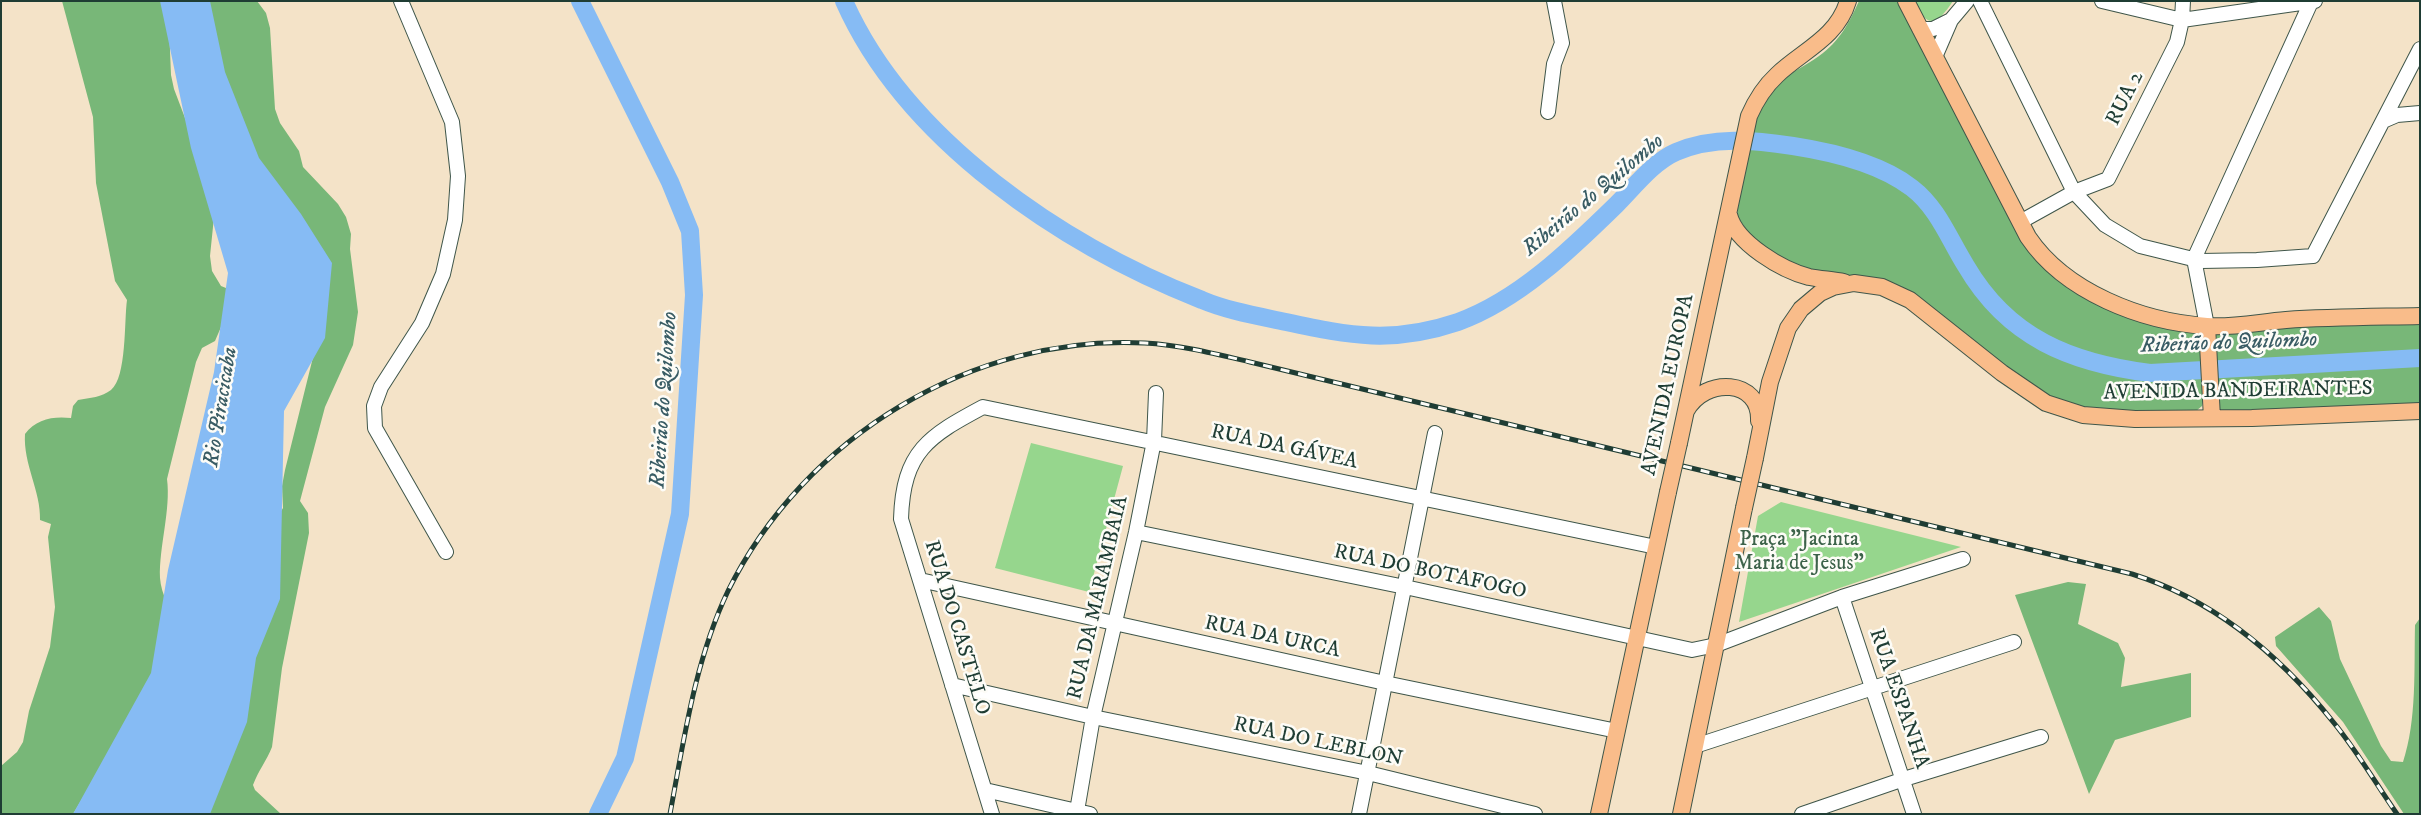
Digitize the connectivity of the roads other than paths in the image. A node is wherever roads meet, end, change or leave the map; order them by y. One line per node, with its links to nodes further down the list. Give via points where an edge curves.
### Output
1 (401, 1): 36 (street, via 452,122 458,176 455,220 443,274 422,324 381,387 374,406 375,428)
2 (1554, 1): 15 (street, via 1562,43 1554,64)
3 (1848, 1): 19 (main road, AVENIDA EUROPA, via 1830,33 1778,74 1754,104)
4 (1906, 1): 12 (main road)
5 (1967, 1): 10 (street)
6 (1980, 1): 18 (street)
7 (2102, 1): 11 (street)
8 (2182, 1): 11 (street, RUA 2)
9 (2313, 2): 11 (street); 21 (street)
10 (1951, 20): 12 (street, via 1933,29); 14 (street)
11 (2182, 20): 18 (street, RUA 2, via 2177,42 2108,179)
12 (1920, 28): 14 (main road)
13 (2420, 49): 17 (street)
14 (1935, 57): 20 (main road)
15 (1548, 112)
16 (2420, 113): 17 (street)
17 (2383, 120): 21 (street, via 2313,256 2257,260)
18 (2074, 192): 20 (street, RUA 2); 21 (street, via 2105,225 2140,246)
19 (1728, 215): 22 (main road, via 1742,239 1786,267 1810,277); 27 (main road, AVENIDA EUROPA)
20 (2020, 222): 24 (main road, via 2038,253 2085,288 2135,311)
21 (2194, 259): 24 (street)
22 (1854, 284): 28 (main road, AVENIDA BANDEIRANTES, via 1882,287 1910,300 2002,373 2046,403 2083,415 2135,419); 30 (main road, AVENIDA BANDEIRANTES, via 1820,293 1801,309 1788,328 1776,359)
23 (2420, 316): 24 (main road)
24 (2208, 326): 28 (main road)
25 (1156, 393): 31 (street, RUA DA MARAMBAIA)
26 (2420, 411): 28 (main road, AVENIDA BANDEIRANTES)
27 (1685, 414): 30 (main road, via 1694,399 1710,388 1736,388 1745,392 1756,405); 35 (main road, AVENIDA EUROPA, bridge)
28 (2212, 418)
29 (1435, 433): 33 (street)
30 (1758, 438): 44 (main road, bridge)
31 (1154, 441): 32 (street, RUA DA GÁVEA, via 983,407 931,437); 33 (street, RUA DA GÁVEA); 34 (street, RUA DA MARAMBAIA)
32 (917, 454): 38 (street, RUA DO CASTELO, via 902,494 901,519)
33 (1422, 498): 35 (street, RUA DA GÁVEA); 39 (street)
34 (1136, 532): 39 (street, RUA DO BOTAFOGO); 41 (street, RUA DA MARAMBAIA)
35 (1656, 547): 42 (main road, AVENIDA EUROPA)
36 (446, 552)
37 (1963, 559): 40 (street, RUA DO BOTAFOGO)
38 (920, 580): 41 (street, RUA DA URCA); 46 (street, RUA DO CASTELO)
39 (1405, 587): 42 (street, RUA DO BOTAFOGO); 45 (street)
40 (1842, 597): 44 (street, RUA DO BOTAFOGO); 47 (street, RUA ESPANHA)
41 (1113, 624): 45 (street, RUA DA URCA); 48 (street, RUA DA MARAMBAIA)
42 (1637, 639): 44 (street, RUA DO BOTAFOGO, via 1692,650); 49 (main road, AVENIDA EUROPA)
43 (2014, 642): 47 (street)
44 (1716, 645): 51 (main road)
45 (1386, 683): 49 (street, RUA DA URCA); 52 (street)
46 (952, 685): 48 (street, RUA DO LEBLON); 54 (street, RUA DO CASTELO)
47 (1873, 686): 51 (street); 53 (street, RUA ESPANHA)
48 (1093, 717): 52 (street, RUA DO LEBLON); 55 (street, RUA DA MARAMBAIA)
49 (1617, 731): 59 (main road, AVENIDA EUROPA)
50 (2041, 737): 53 (street)
51 (1695, 746): 60 (main road)
52 (1368, 773): 57 (street); 58 (street, RUA DO LEBLON)
53 (1904, 779): 61 (street); 62 (street, RUA ESPANHA)
54 (985, 790): 55 (street); 56 (street, RUA DO CASTELO)
55 (1084, 812)
56 (992, 814)
57 (1359, 814)
58 (1535, 814)
59 (1599, 814)
60 (1681, 814)
61 (1802, 814)
62 (1914, 814)

